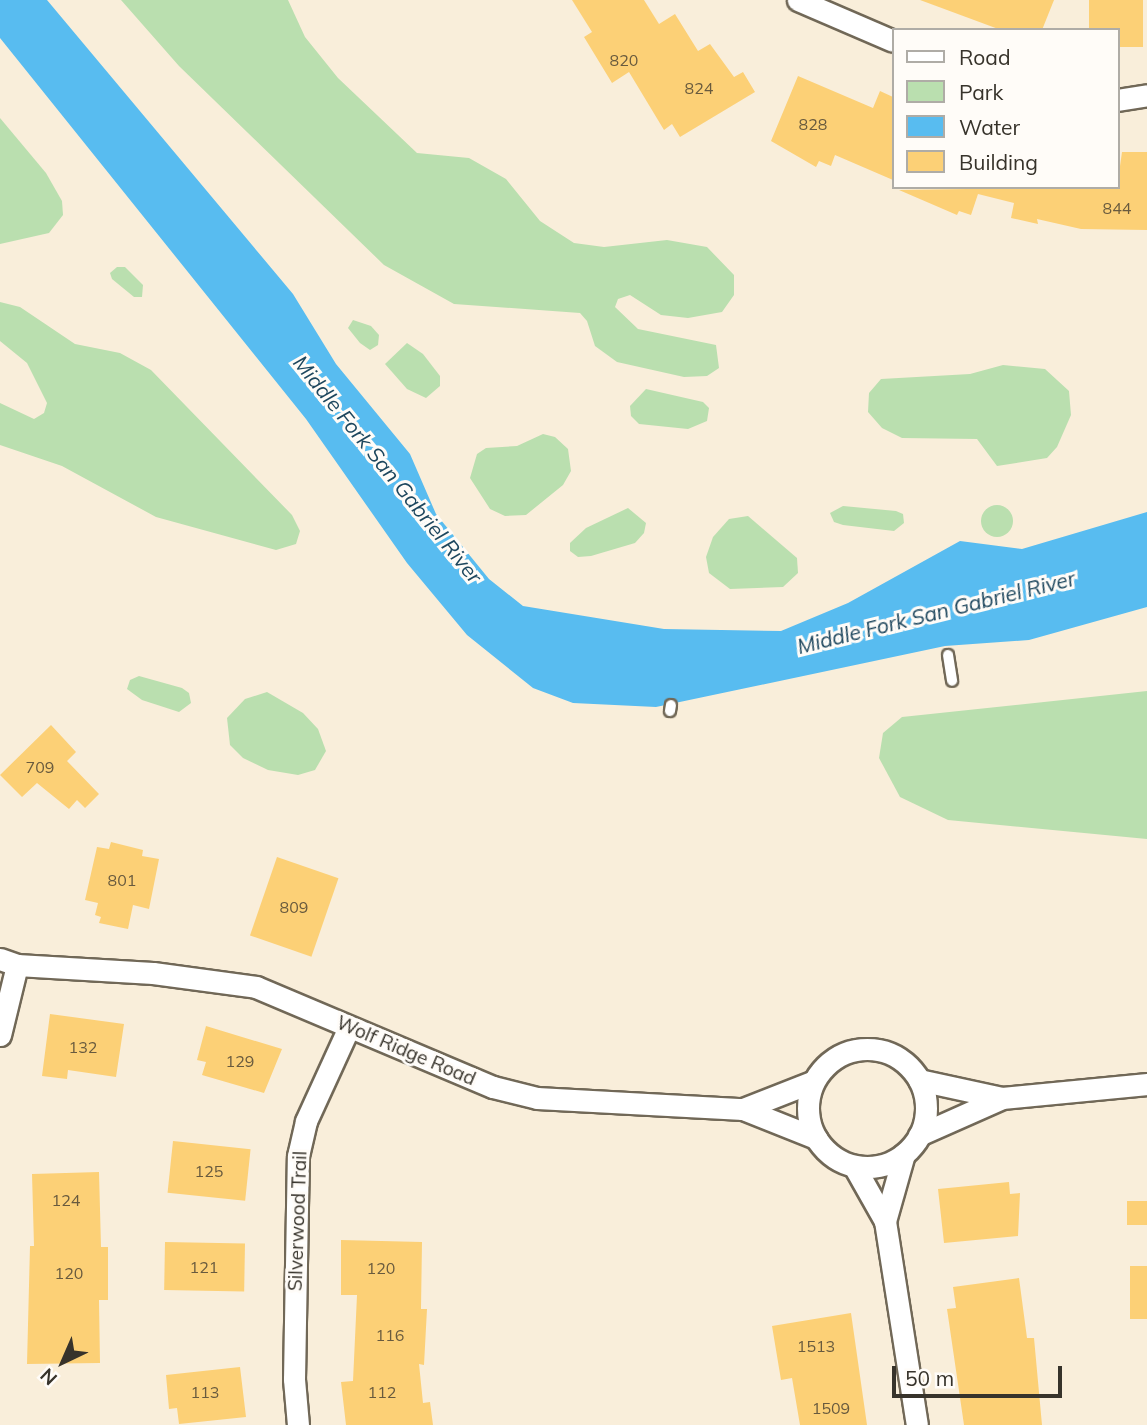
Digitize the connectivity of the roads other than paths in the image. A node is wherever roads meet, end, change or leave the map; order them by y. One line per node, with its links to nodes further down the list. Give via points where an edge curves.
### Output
1 (798, 0): 2 (street)
2 (892, 41)
3 (1147, 95): 4 (street)
4 (1119, 100)
5 (948, 655): 6 (lane)
6 (952, 681)
7 (8, 962): 8 (street, Wolf Ridge Road, via 153,973 257,987); 9 (street)
8 (349, 1027): 14 (street, Wolf Ridge Road, via 493,1087 537,1098); 20 (street, Silverwood Trail, via 306,1121 298,1156 294,1379)
9 (0, 1035)
10 (919, 1080): 11 (street, via 907,1064 873,1049 834,1057); 13 (street); 15 (street, via 925,1098)
11 (814, 1082): 14 (street, Wolf Ridge Road); 16 (street, via 807,1108)
12 (1147, 1084): 13 (street)
13 (1002, 1098): 15 (street)
14 (743, 1109): 16 (street)
15 (919, 1135): 17 (street)
16 (816, 1138): 18 (street, via 836,1158)
17 (904, 1154): 18 (street, via 874,1167); 19 (street)
18 (854, 1166): 19 (street)
19 (885, 1221): 21 (street)
20 (299, 1425)
21 (917, 1425)

